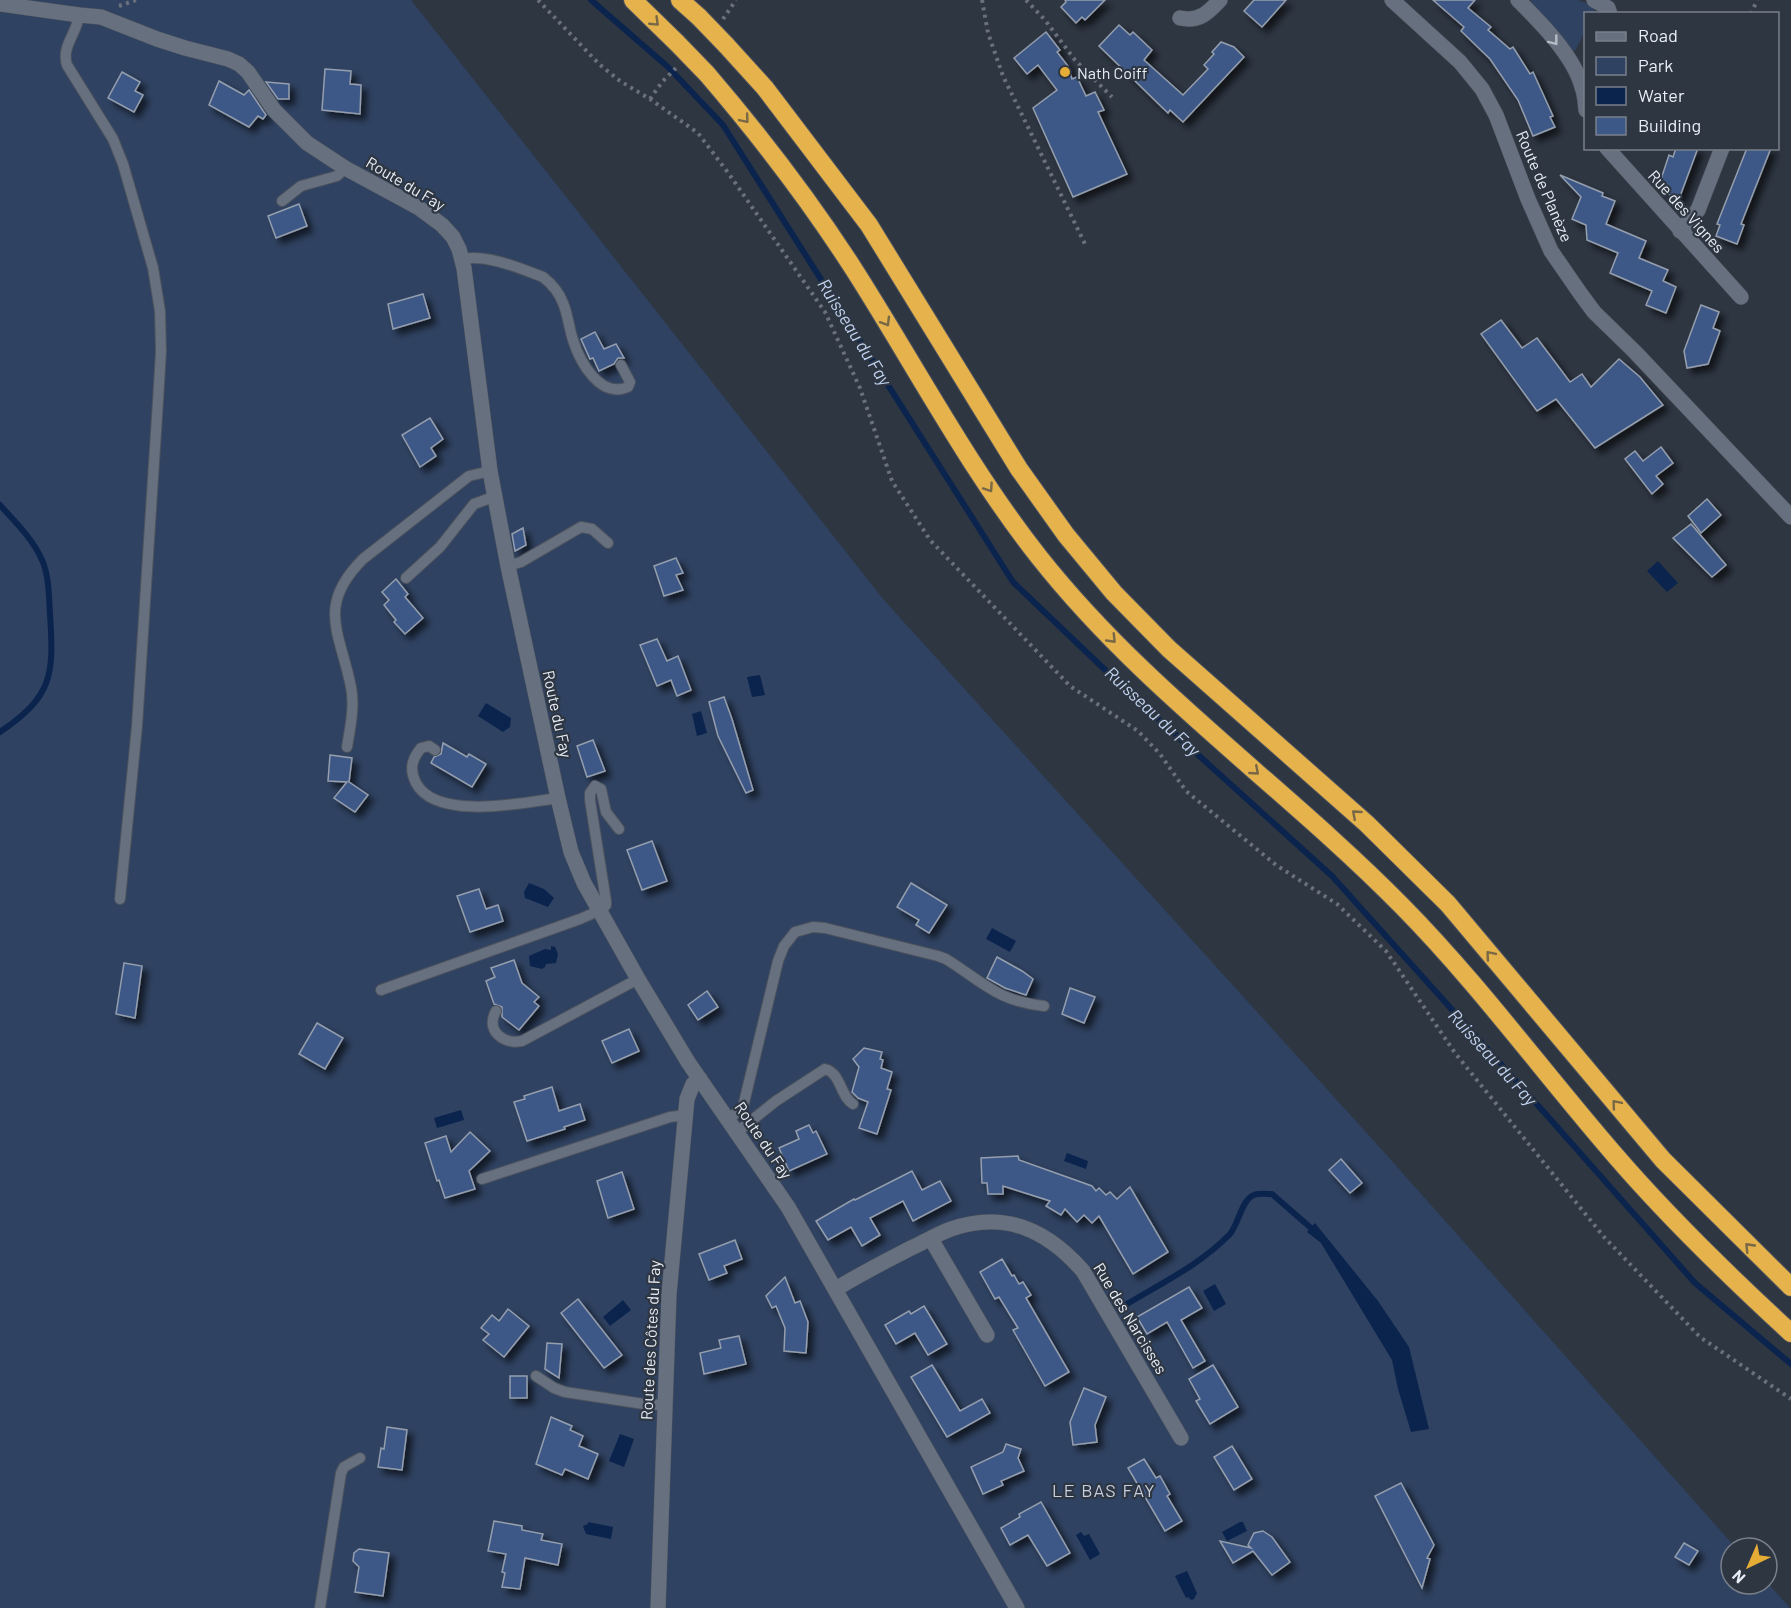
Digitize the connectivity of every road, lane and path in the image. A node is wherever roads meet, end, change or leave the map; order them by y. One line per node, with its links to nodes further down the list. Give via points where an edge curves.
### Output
1 (538, 0): 17 (path, via 599,64)
2 (633, 0): 51 (highway, one-way to 51, bridge, via 707,74 813,206 985,483 1080,606 1138,666 1403,907 1444,950 1648,1192)
3 (680, 0): 49 (highway, one-way to 3, bridge, via 1663,1160 1448,904 1367,824 1169,649 1114,593 1019,469 869,225 772,98)
4 (982, 0): 23 (path, via 988,33 1003,76)
5 (1026, 0): 16 (path)
6 (1220, 0): 13 (street, via 1201,18)
7 (1392, 0): 29 (street, Route de Planèze, via 1460,62 1482,89 1551,251 1594,312)
8 (1518, 0): 15 (street, one-way to 15)
9 (1594, 0): 11 (street)
10 (0, 4): 12 (street, Route du Fay)
11 (1609, 12)
12 (79, 15): 20 (street, Route du Fay, via 101,17 239,64 292,130); 37 (lane, via 64,58 123,164 153,268 160,310 161,351 137,726)
13 (1180, 18)
14 (677, 67): 17 (path)
15 (1584, 83)
16 (1112, 97)
17 (650, 99): 54 (path, via 698,133 825,312 860,388 892,481 930,540 1070,686 1138,730 1186,791 1276,865 1336,904 1386,951 1455,1053 1604,1237 1700,1337)
18 (1609, 150): 22 (street, Rue des Vignes)
19 (1721, 150): 22 (street, via 1698,210)
20 (345, 168): 21 (lane, via 341,175 301,186); 24 (street, Route du Fay, via 419,208 442,225 453,237)
21 (282, 201)
22 (1680, 231): 25 (street, Rue des Vignes)
23 (1085, 244)
24 (462, 259): 26 (lane, via 488,260 543,277 563,302 574,343 592,375 610,389 628,387 630,382); 27 (street, Route du Fay)
25 (1742, 297)
26 (621, 365)
27 (490, 471): 28 (street, Route du Fay); 33 (lane, via 469,476 363,559 337,594 334,616 352,698)
28 (496, 496): 31 (street, Route du Fay); 32 (lane, via 474,504 440,547)
29 (1791, 517)
30 (608, 543): 31 (lane, via 592,529 581,528)
31 (508, 566): 35 (street, Route du Fay)
32 (406, 578)
33 (347, 747)
34 (435, 750): 35 (lane, via 429,746 421,748 414,758 412,772 420,790 440,802 468,807)
35 (558, 798): 38 (street, Route du Fay, via 572,852)
36 (619, 829): 38 (lane, via 606,812 601,789 595,786 590,800 606,905)
37 (120, 899)
38 (598, 911): 39 (street, Route du Fay); 40 (lane)
39 (638, 980): 42 (lane, via 514,1043 494,1030); 43 (street, Route du Fay)
40 (381, 990)
41 (1044, 1006): 46 (lane, via 1010,1000 946,958 825,928 804,928 795,932 781,954 743,1107)
42 (496, 1011)
43 (700, 1079): 45 (street, Route des Côtes du Fay, via 689,1091); 46 (street, Route du Fay)
44 (853, 1104): 46 (lane, via 833,1073 825,1069)
45 (686, 1114): 47 (lane); 55 (street, Route des Côtes du Fay, via 669,1294)
46 (733, 1125): 50 (street, Route du Fay, via 789,1207)
47 (482, 1179)
48 (931, 1239): 50 (street, Rue des Narcisses); 52 (street); 56 (street, Rue des Narcisses, via 951,1229 981,1222 1017,1225 1053,1241 1083,1271)
49 (1791, 1287)
50 (836, 1289): 60 (street, Route du Fay)
51 (1791, 1333)
52 (987, 1335)
53 (536, 1376): 55 (lane, via 565,1392)
54 (1791, 1399)
55 (664, 1406): 59 (street, Route des Côtes du Fay)
56 (1181, 1438)
57 (360, 1458): 58 (lane, via 340,1473)
58 (320, 1608)
59 (658, 1608)
60 (1017, 1608)

